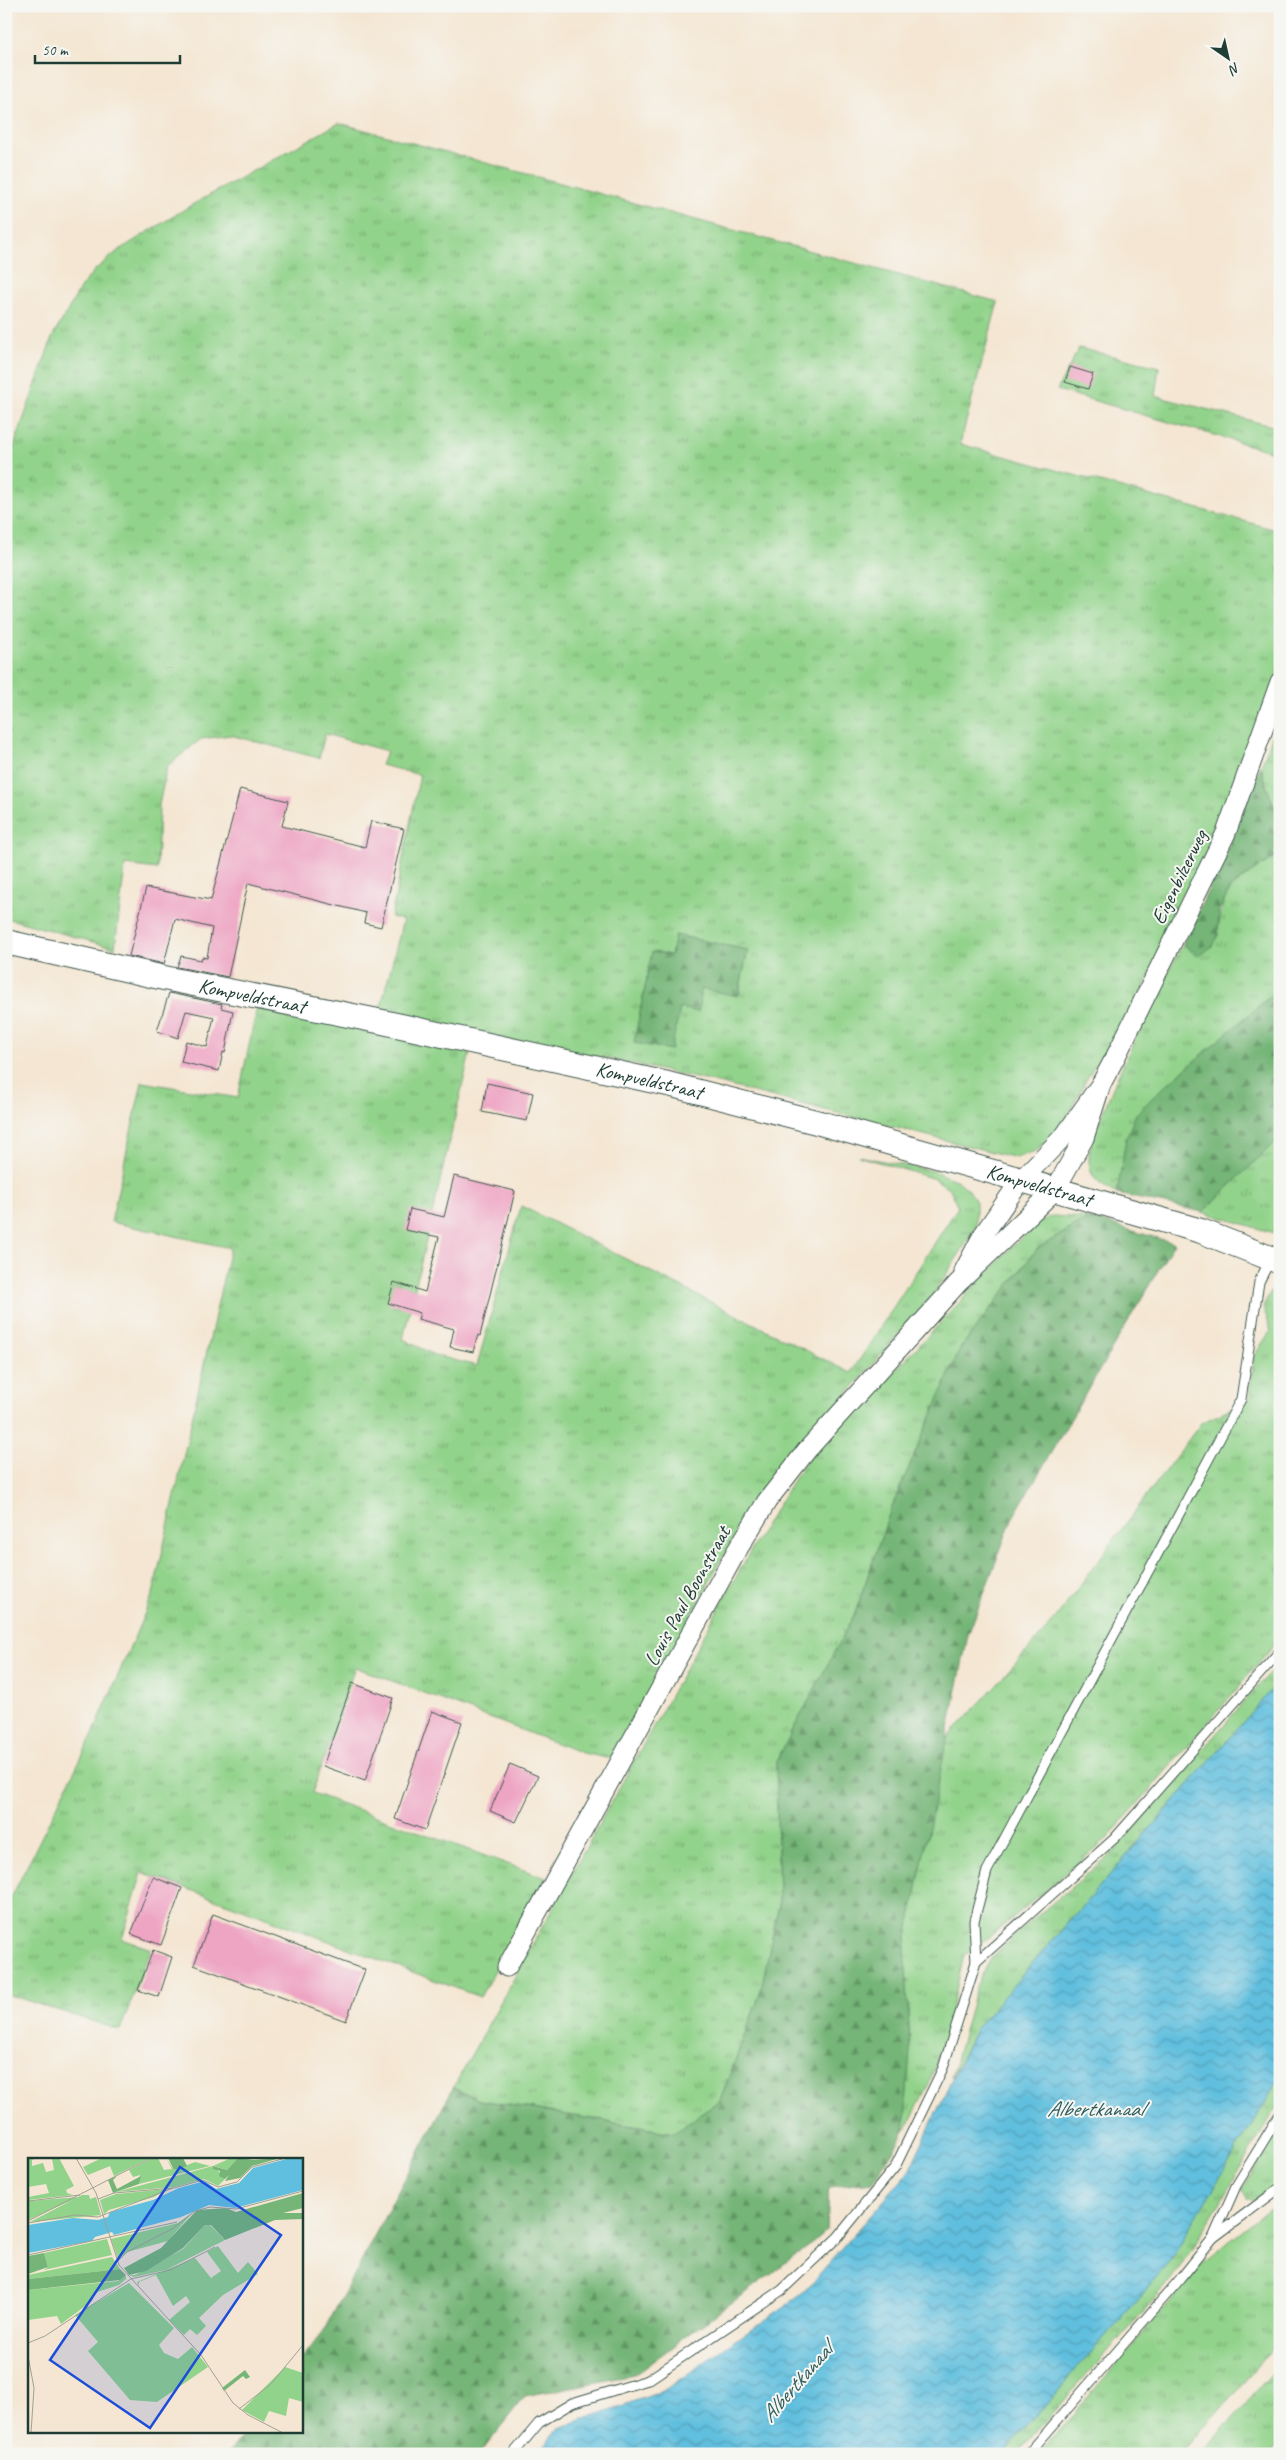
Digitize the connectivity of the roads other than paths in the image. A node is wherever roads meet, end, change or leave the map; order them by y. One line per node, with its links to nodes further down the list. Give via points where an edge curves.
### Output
1 (1280, 682): 3 (street, Eigenbilzerweg, via 1226,833)
2 (6, 942): 4 (street, Kompveldstraat, via 668,1084)
3 (1101, 1084): 4 (street, Eigenbilzerweg, via 1064,1135); 5 (street, Eigenbilzerweg, via 1084,1138)
4 (1021, 1180): 5 (street, Kompveldstraat); 7 (street, Louis Paul Boonstraat, via 983,1235)
5 (1055, 1190): 6 (street, Kompveldstraat, via 1201,1231); 7 (street, Louis Paul Boonstraat)
6 (1276, 1260): 9 (lane, via 1259,1282 1241,1399 988,1871 974,1921)
7 (958, 1283): 10 (street, Louis Paul Boonstraat, via 807,1450 767,1501)
8 (1280, 1651): 9 (lane, via 1115,1838)
9 (976, 1962): 14 (lane, via 943,2068 895,2166 838,2237 782,2290 648,2380 572,2403 539,2422)
10 (507, 1967)
11 (1280, 2114): 13 (lane, via 1236,2186)
12 (1280, 2188): 13 (lane)
13 (1213, 2238): 15 (lane)
14 (513, 2454)
15 (1028, 2454)

